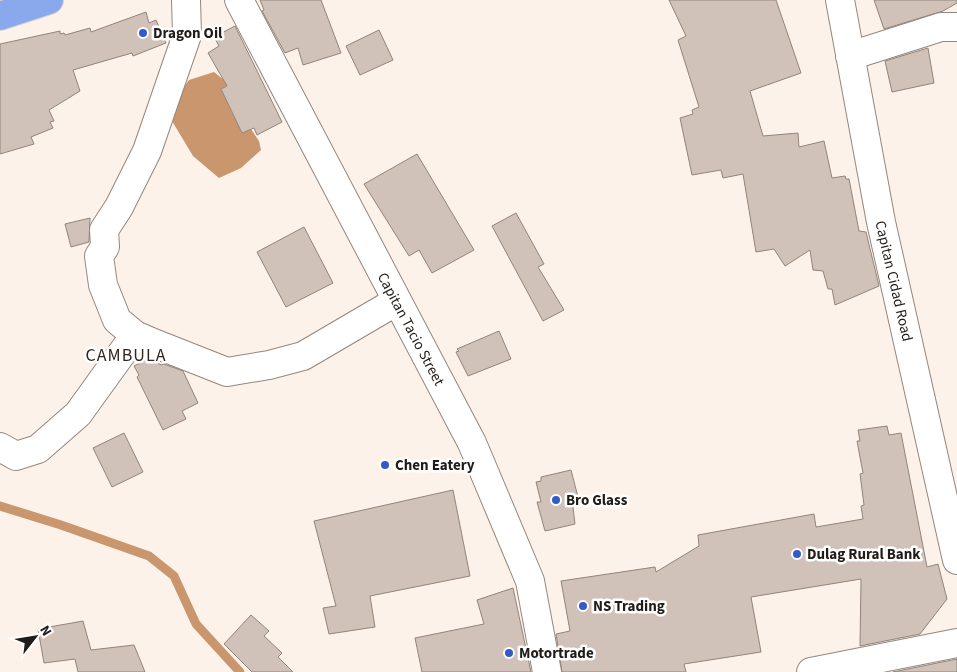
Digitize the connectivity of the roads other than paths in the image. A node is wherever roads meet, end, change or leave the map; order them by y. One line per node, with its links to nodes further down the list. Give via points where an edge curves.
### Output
1 (50, 0): 5 (highway)
2 (186, 0): 9 (street, via 187,35 147,151 104,230 105,247 99,256 102,285 117,320)
3 (239, 0): 8 (street, Capitan Tacio Street)
4 (840, 0): 7 (street, Capitan Cidad Road)
5 (0, 16)
6 (957, 26): 7 (street, via 941,27)
7 (850, 56): 11 (street, Capitan Cidad Road, via 881,222)
8 (397, 301): 9 (street, via 303,356 227,372); 13 (street, Capitan Tacio Street, via 472,443 530,580)
9 (135, 335): 10 (street, via 78,414 38,448 16,456)
10 (0, 447)
11 (957, 560)
12 (957, 643): 14 (street)
13 (547, 672)
14 (811, 672)

